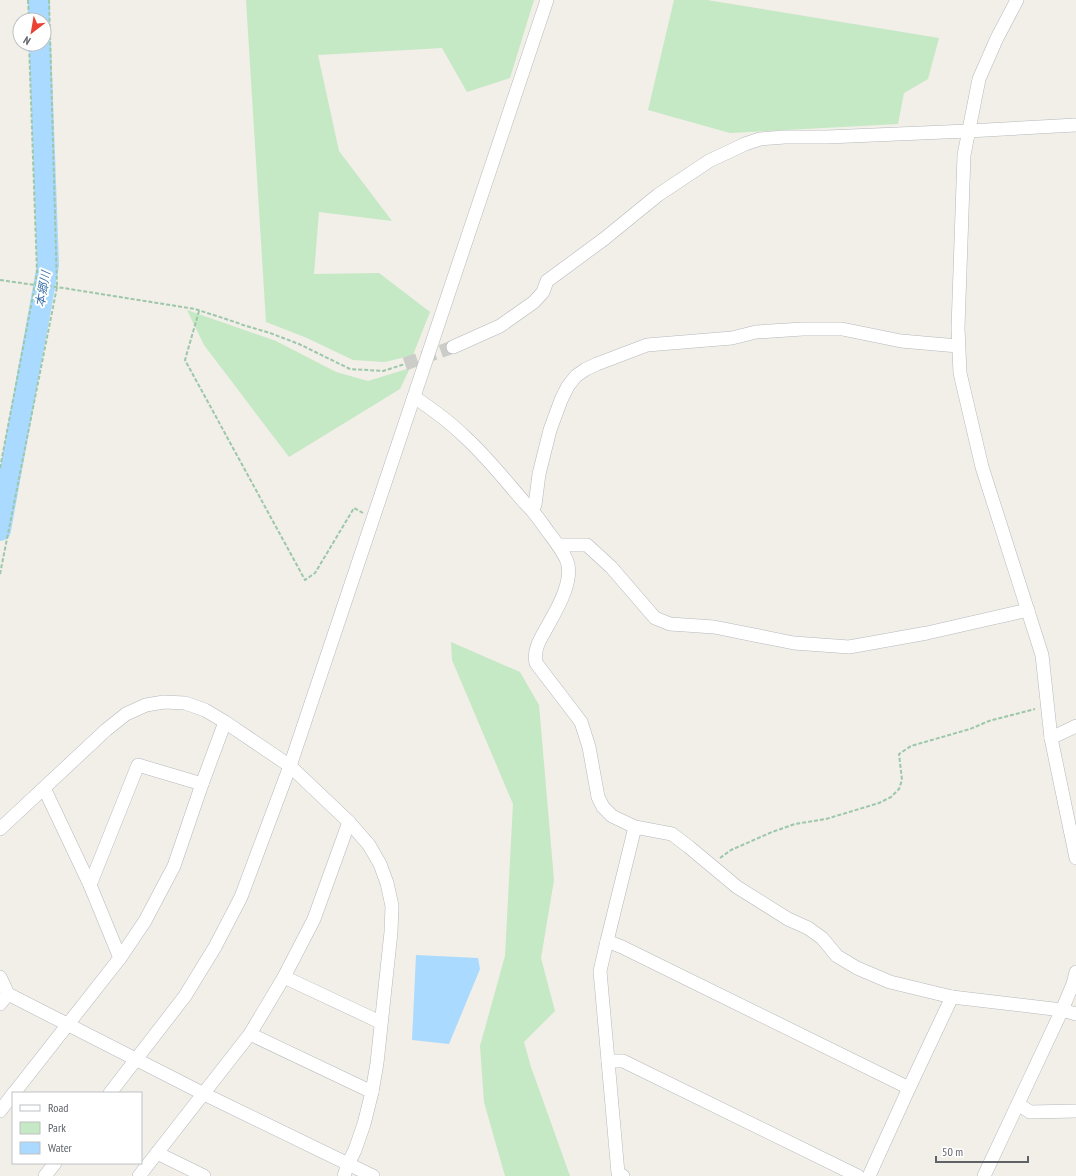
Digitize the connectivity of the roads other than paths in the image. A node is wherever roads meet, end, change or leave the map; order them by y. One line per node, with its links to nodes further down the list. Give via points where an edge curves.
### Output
1 (547, 0): 7 (street)
2 (1017, 0): 4 (street, via 979,79)
3 (1076, 125): 4 (street)
4 (968, 131): 5 (street, via 964,155); 6 (street, via 827,138 785,137 760,139 745,144 709,161 658,195 547,281 543,292 534,302 500,326)
5 (958, 346): 8 (street, via 900,341 842,329 803,329 647,345 597,364 576,376 561,400 550,430); 10 (street, via 960,373 982,467)
6 (453, 347)
7 (414, 397): 8 (street, via 464,436); 14 (street)
8 (532, 510): 9 (street)
9 (558, 545): 10 (street, via 587,545 611,567 655,618 670,624 714,627 794,643 849,647 927,633); 18 (street, via 567,561 568,580 534,656 536,663 581,722 589,747 598,797 603,808 612,816)
10 (1028, 610): 13 (street, via 1042,655)
11 (225, 722): 14 (street); 15 (street); 16 (street, via 185,703 164,702 146,705 126,714 106,730)
12 (1076, 726): 13 (street)
13 (1051, 738): 20 (street)
14 (290, 766): 17 (street); 34 (street, via 246,885 227,924 185,996)
15 (202, 784): 21 (street, via 138,765); 23 (street, via 174,866 145,921)
16 (44, 788): 19 (street); 21 (street)
17 (349, 822): 26 (street, via 314,919); 31 (street, via 369,845 380,864 392,906)
18 (635, 827): 22 (street); 27 (street, via 672,834 737,886 788,919 808,928 822,938 837,956 857,968 890,982)
19 (0, 829)
20 (1076, 858)
21 (90, 885): 23 (street)
22 (607, 941): 35 (street, via 600,971); 36 (street)
23 (120, 958): 32 (street)
24 (1076, 972): 29 (street)
25 (0, 977): 28 (street)
26 (284, 977): 31 (street); 33 (street)
27 (952, 997): 29 (street); 36 (street)
28 (4, 999): 32 (street)
29 (1062, 1010): 30 (street); 42 (street)
30 (1076, 1014)
31 (380, 1022): 39 (street)
32 (67, 1025): 34 (street); 37 (street)
33 (250, 1034): 39 (street); 40 (street)
34 (136, 1059): 38 (street); 40 (street)
35 (608, 1061): 52 (street, via 618,1173); 53 (street, via 623,1061)
36 (909, 1088): 54 (street)
37 (16, 1092)
38 (111, 1092)
39 (372, 1092): 47 (street, via 364,1124)
40 (204, 1094): 45 (street); 47 (street)
41 (12, 1096): 43 (street)
42 (1018, 1104): 44 (street, via 1030,1112); 55 (street)
43 (0, 1111)
44 (1076, 1111)
45 (157, 1153): 49 (street); 50 (street)
46 (54, 1164): 48 (street)
47 (346, 1170): 51 (street)
48 (45, 1176)
49 (139, 1176)
50 (204, 1176)
51 (373, 1176)
52 (623, 1176)
53 (858, 1176)
54 (869, 1176)
55 (984, 1176)

